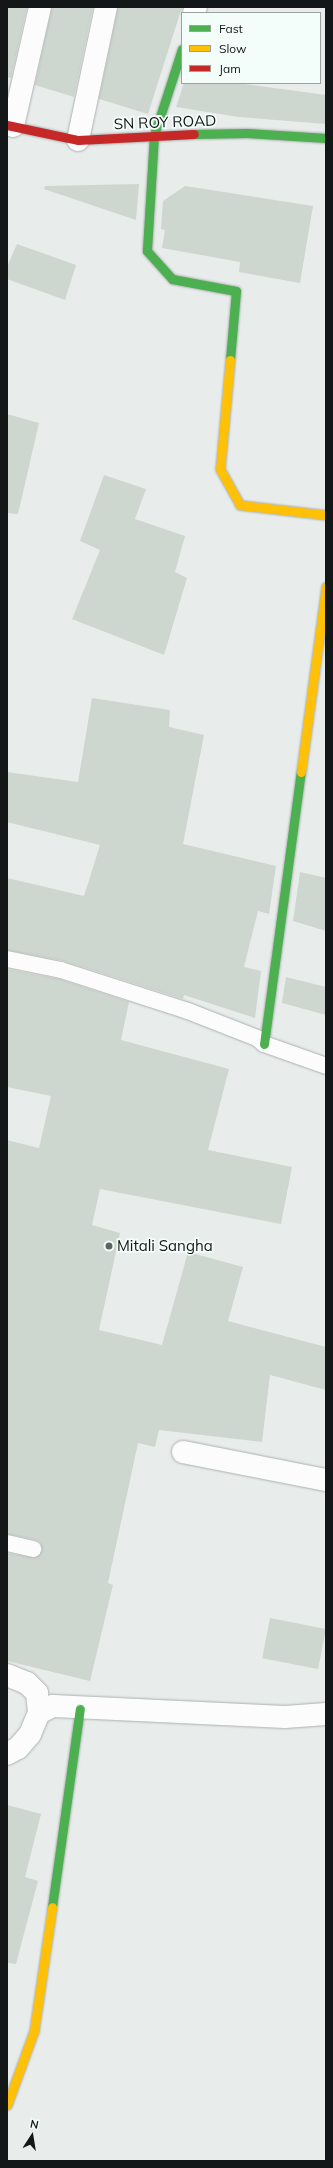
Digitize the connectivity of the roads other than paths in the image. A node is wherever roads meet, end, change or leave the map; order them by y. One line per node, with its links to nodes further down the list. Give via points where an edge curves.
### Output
1 (40, 7): 4 (street)
2 (106, 7): 7 (street)
3 (181, 52): 5 (street)
4 (10, 125): 7 (street, SN ROY ROAD)
5 (154, 135): 6 (street, SN ROY ROAD, via 247,133); 7 (street, SN ROY ROAD); 8 (street, via 147,251 172,279 236,290 220,469 240,505)
6 (326, 138)
7 (78, 140)
8 (326, 515)
9 (326, 587): 11 (street)
10 (7, 959): 11 (lane, via 61,970 188,1011 257,1038)
11 (264, 1044): 12 (lane)
12 (326, 1066)
13 (183, 1452): 14 (street)
14 (326, 1480)
15 (7, 1543): 16 (lane)
16 (33, 1548)
17 (7, 1675): 19 (street, via 26,1683 37,1693)
18 (80, 1709): 19 (street, via 53,1706); 20 (street, via 285,1717); 22 (street, via 34,2031)
19 (39, 1713): 21 (street, via 26,1738 18,1748)
20 (326, 1714)
21 (7, 1754)
22 (7, 2105)

